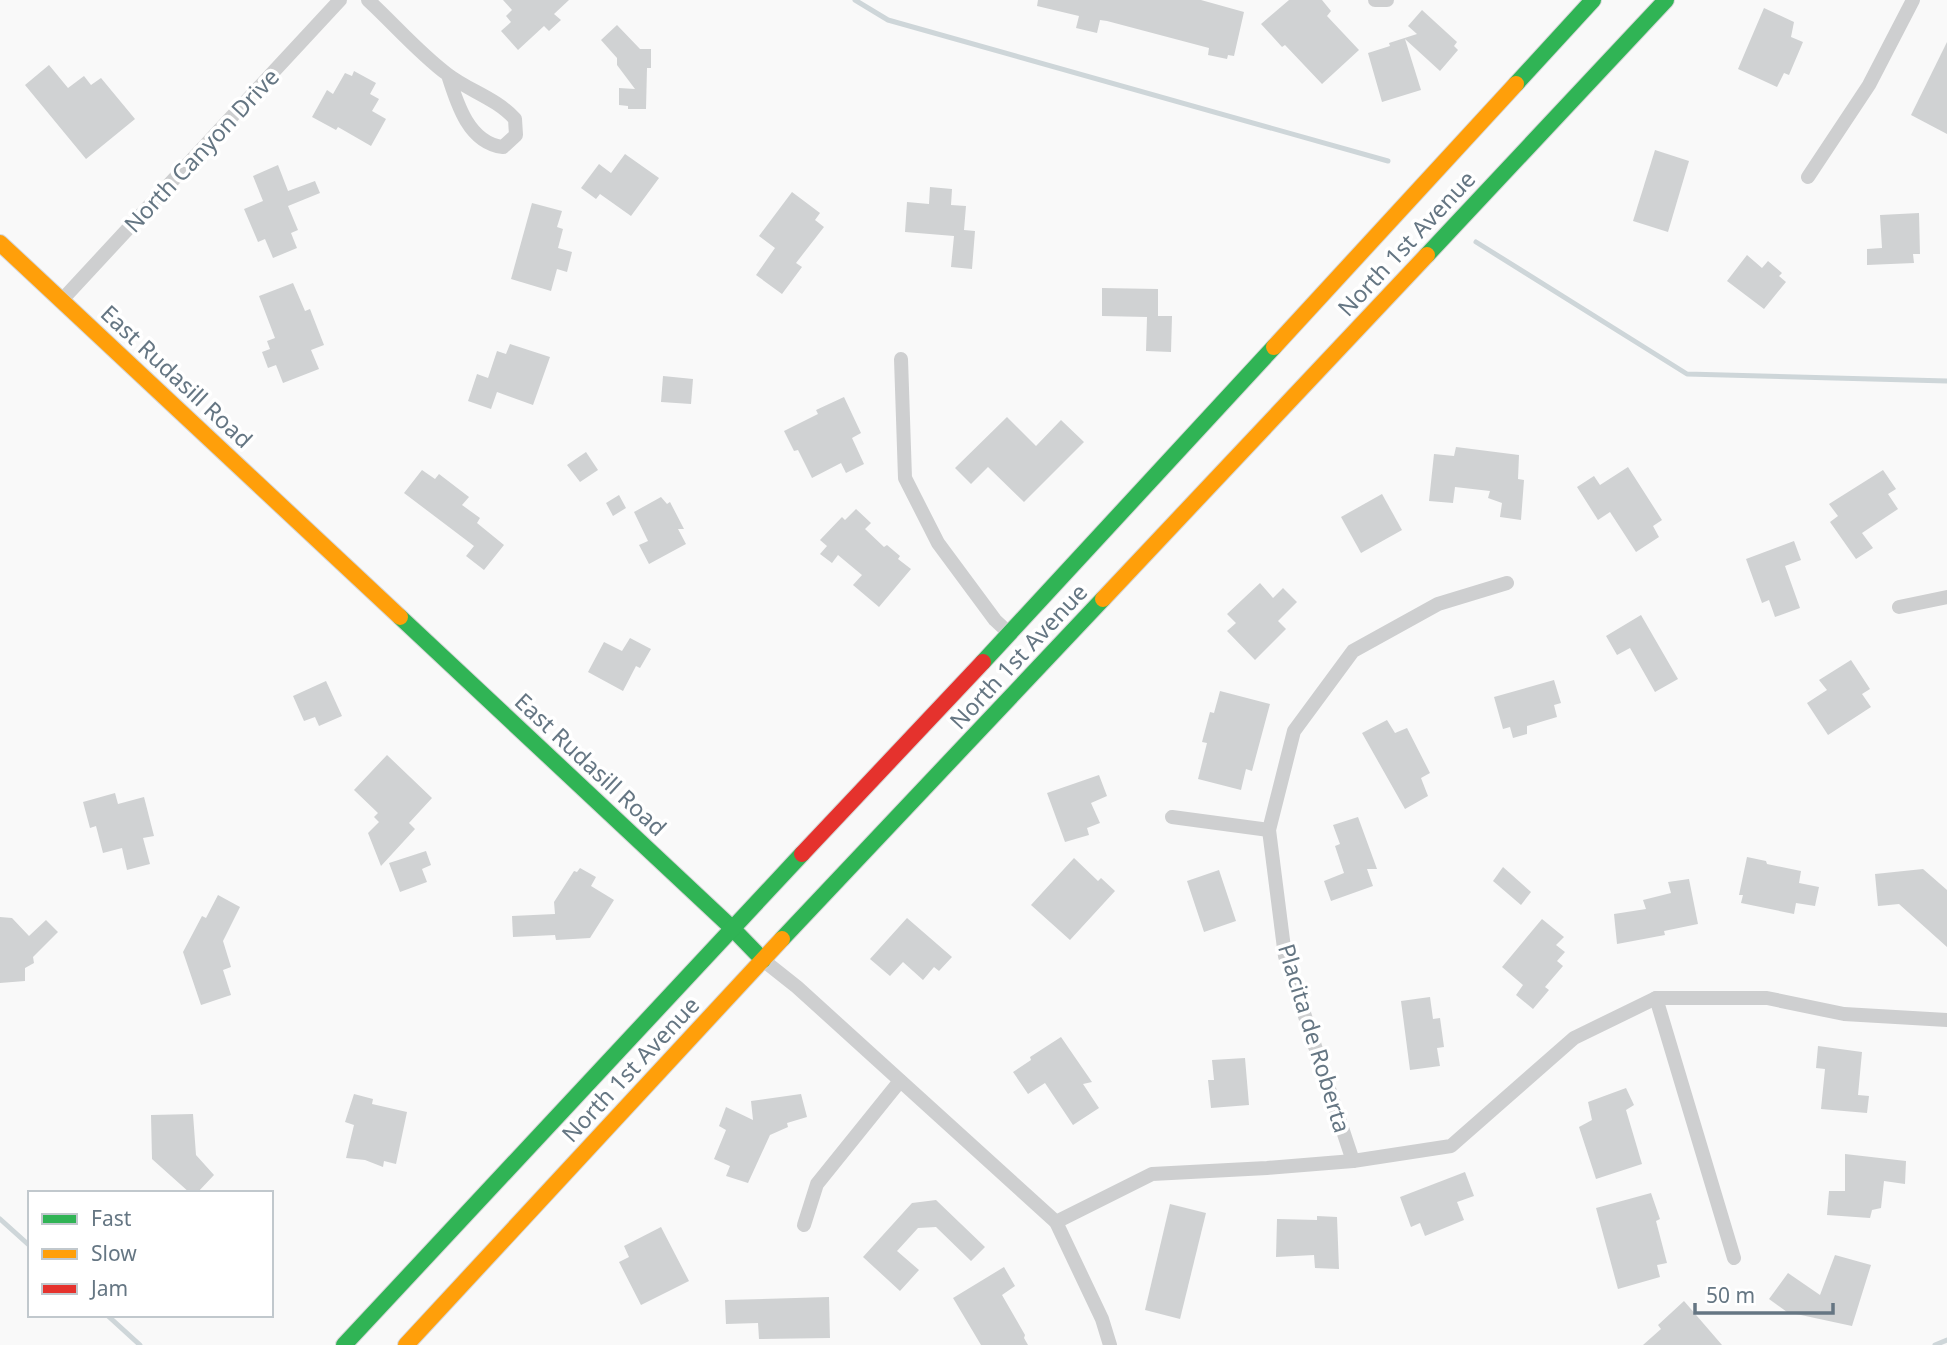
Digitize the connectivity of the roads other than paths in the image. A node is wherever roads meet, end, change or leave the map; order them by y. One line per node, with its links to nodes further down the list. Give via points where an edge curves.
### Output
1 (340, 0): 11 (street, North Canyon Drive)
2 (368, 0): 8 (street)
3 (1375, 0): 4 (street)
4 (1387, 0)
5 (1593, 0): 16 (main road, North 1st Avenue)
6 (1666, 0): 20 (main road, North 1st Avenue)
7 (1913, 0): 9 (street, via 1869,85)
8 (448, 75): 8 (street, via 460,112 491,146 503,147 516,135 515,119 506,109)
9 (1808, 177)
10 (0, 243): 11 (main road, East Rudasill Road)
11 (62, 300): 19 (main road, East Rudasill Road)
12 (901, 359): 16 (street, via 905,478 938,543)
13 (1507, 583): 18 (street, Placita de Roberta, via 1438,604 1353,651 1294,731)
14 (1947, 597): 15 (street)
15 (1899, 607)
16 (1010, 634): 19 (main road, North 1st Avenue)
17 (1172, 817): 18 (street)
18 (1269, 831): 24 (street, Placita de Roberta, via 1285,956)
19 (732, 928): 20 (main road, East Rudasill Road); 28 (main road, North 1st Avenue)
20 (763, 960): 23 (street, East Rudasill Road); 29 (main road, North 1st Avenue)
21 (1656, 998): 22 (street, via 1767,998 1844,1014); 24 (street, via 1574,1038 1451,1146); 27 (street)
22 (1947, 1020)
23 (900, 1081): 25 (street, East Rudasill Road); 26 (street, via 817,1184)
24 (1353, 1161): 25 (street, via 1152,1174)
25 (1056, 1222): 30 (street, East Rudasill Road)
26 (804, 1225)
27 (1734, 1258)
28 (344, 1345)
29 (406, 1345)
30 (1110, 1345)

